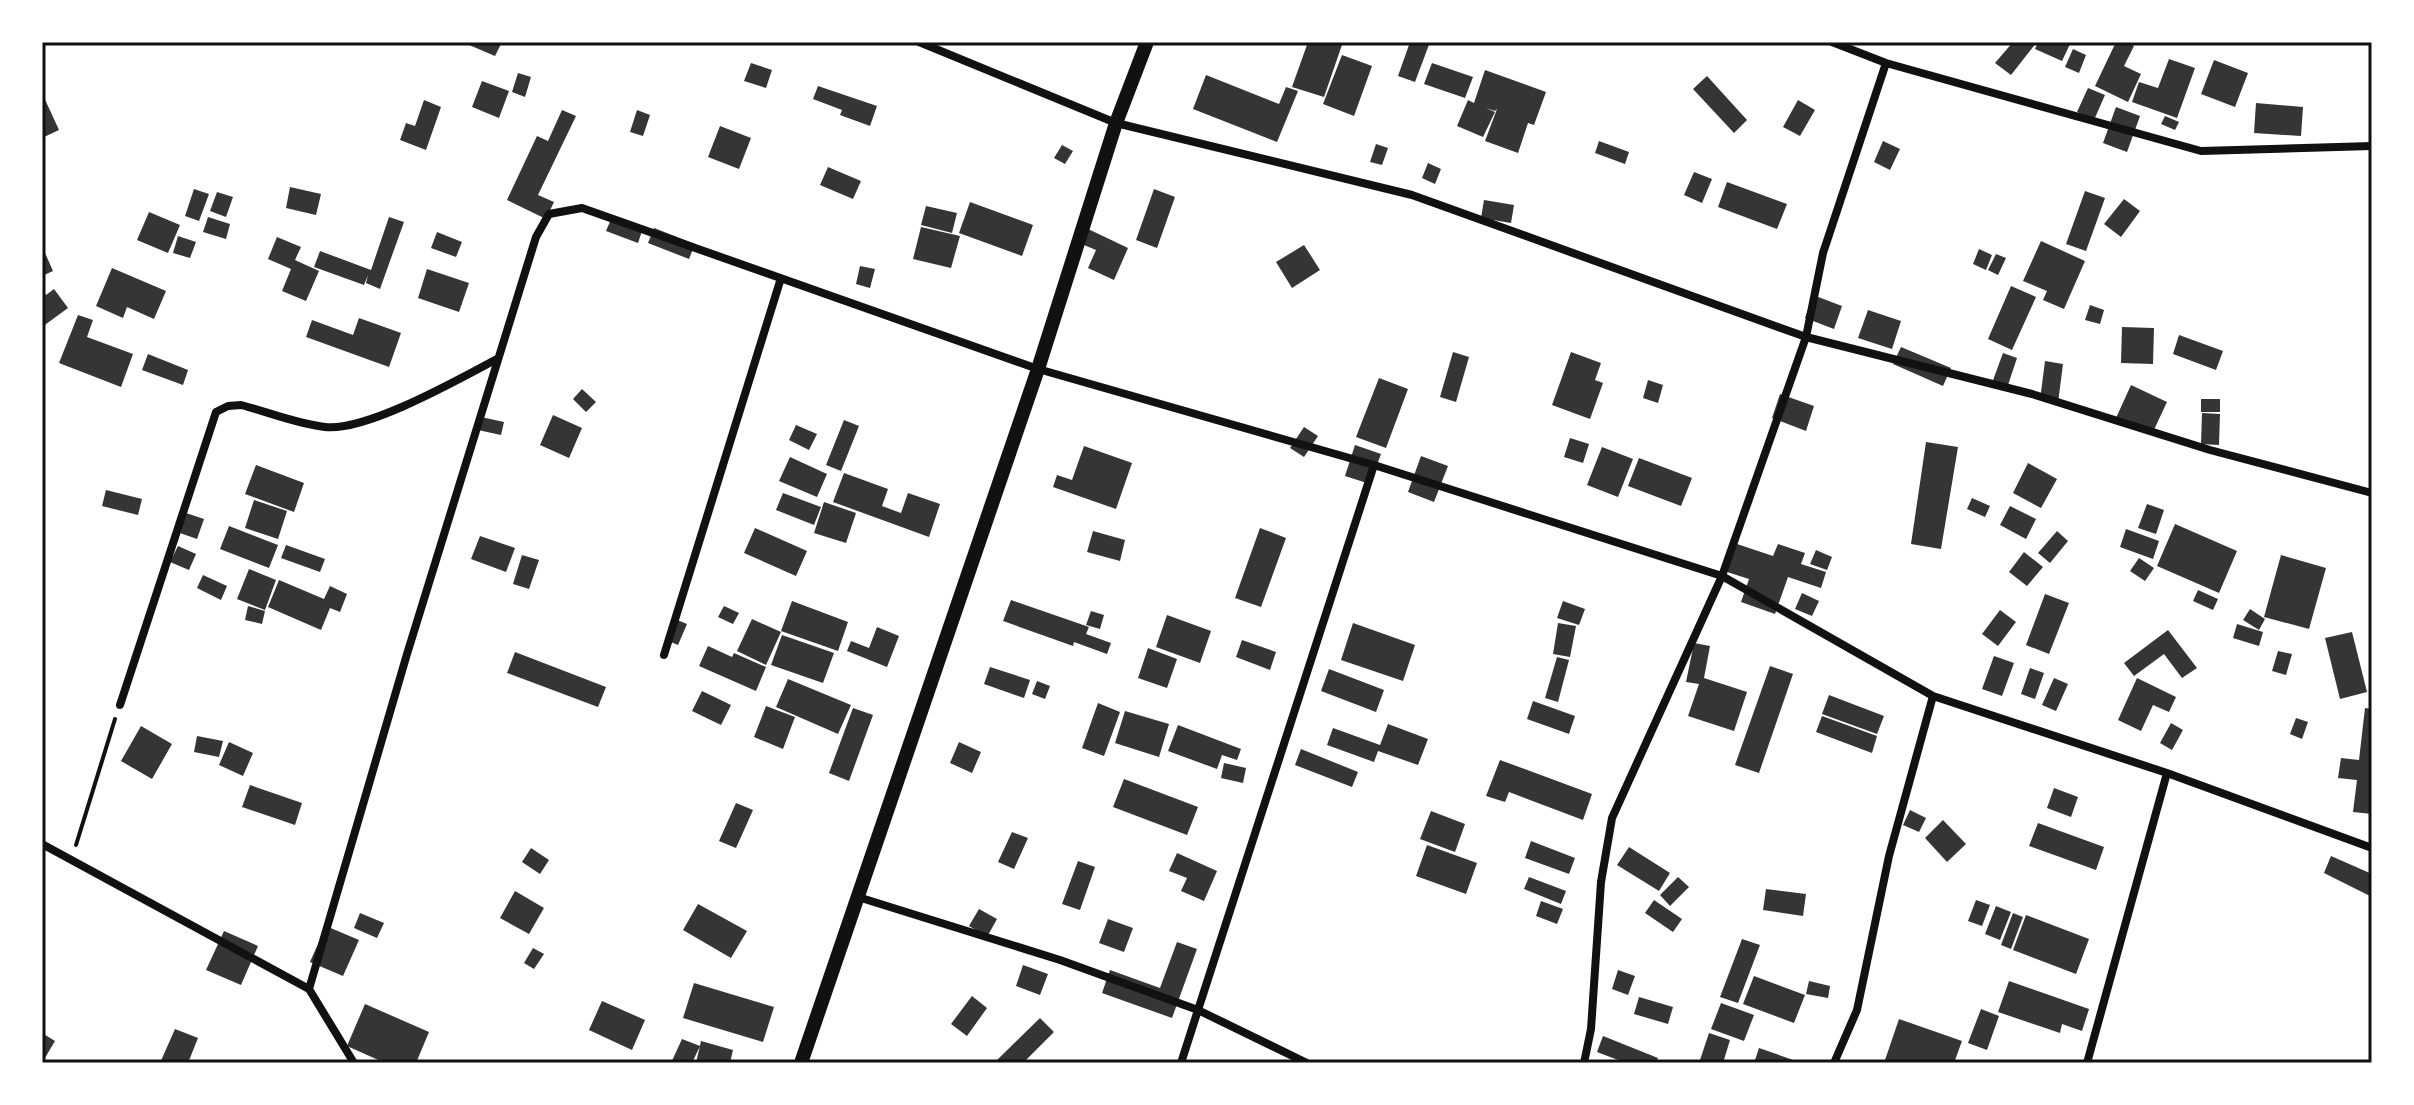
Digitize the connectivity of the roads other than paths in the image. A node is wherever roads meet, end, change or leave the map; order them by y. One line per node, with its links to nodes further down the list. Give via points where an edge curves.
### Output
1 (919, 42): 5 (street)
2 (1147, 42): 5 (street)
3 (1832, 42): 4 (street)
4 (1886, 63): 6 (street, via 2201,151); 8 (street, via 1823,253)
5 (1116, 123): 8 (street, via 1412,195); 10 (street)
6 (2372, 146)
7 (781, 278): 9 (street, via 582,208 549,214 536,237); 10 (street); 14 (street)
8 (1806, 337): 12 (street, via 2032,394 2210,450); 13 (street)
9 (497, 359): 16 (street, via 402,407 351,425 326,428 241,405 216,412); 21 (street)
10 (1038, 369): 11 (street); 20 (street)
11 (1374, 465): 13 (street); 22 (street)
12 (2372, 493)
13 (1722, 576): 15 (street); 27 (street, via 1612,818)
14 (664, 655)
15 (1933, 696): 17 (street); 28 (street, via 1889,856 1857,1010)
16 (120, 705)
17 (2167, 773): 19 (street); 29 (street)
18 (42, 844): 21 (street)
19 (2372, 848)
20 (858, 897): 22 (street); 24 (street)
21 (309, 989): 23 (street)
22 (1198, 1010): 25 (street); 26 (street)
23 (354, 1063)
24 (801, 1063)
25 (1181, 1063)
26 (1307, 1063)
27 (1584, 1063)
28 (1834, 1063)
29 (2087, 1063)

